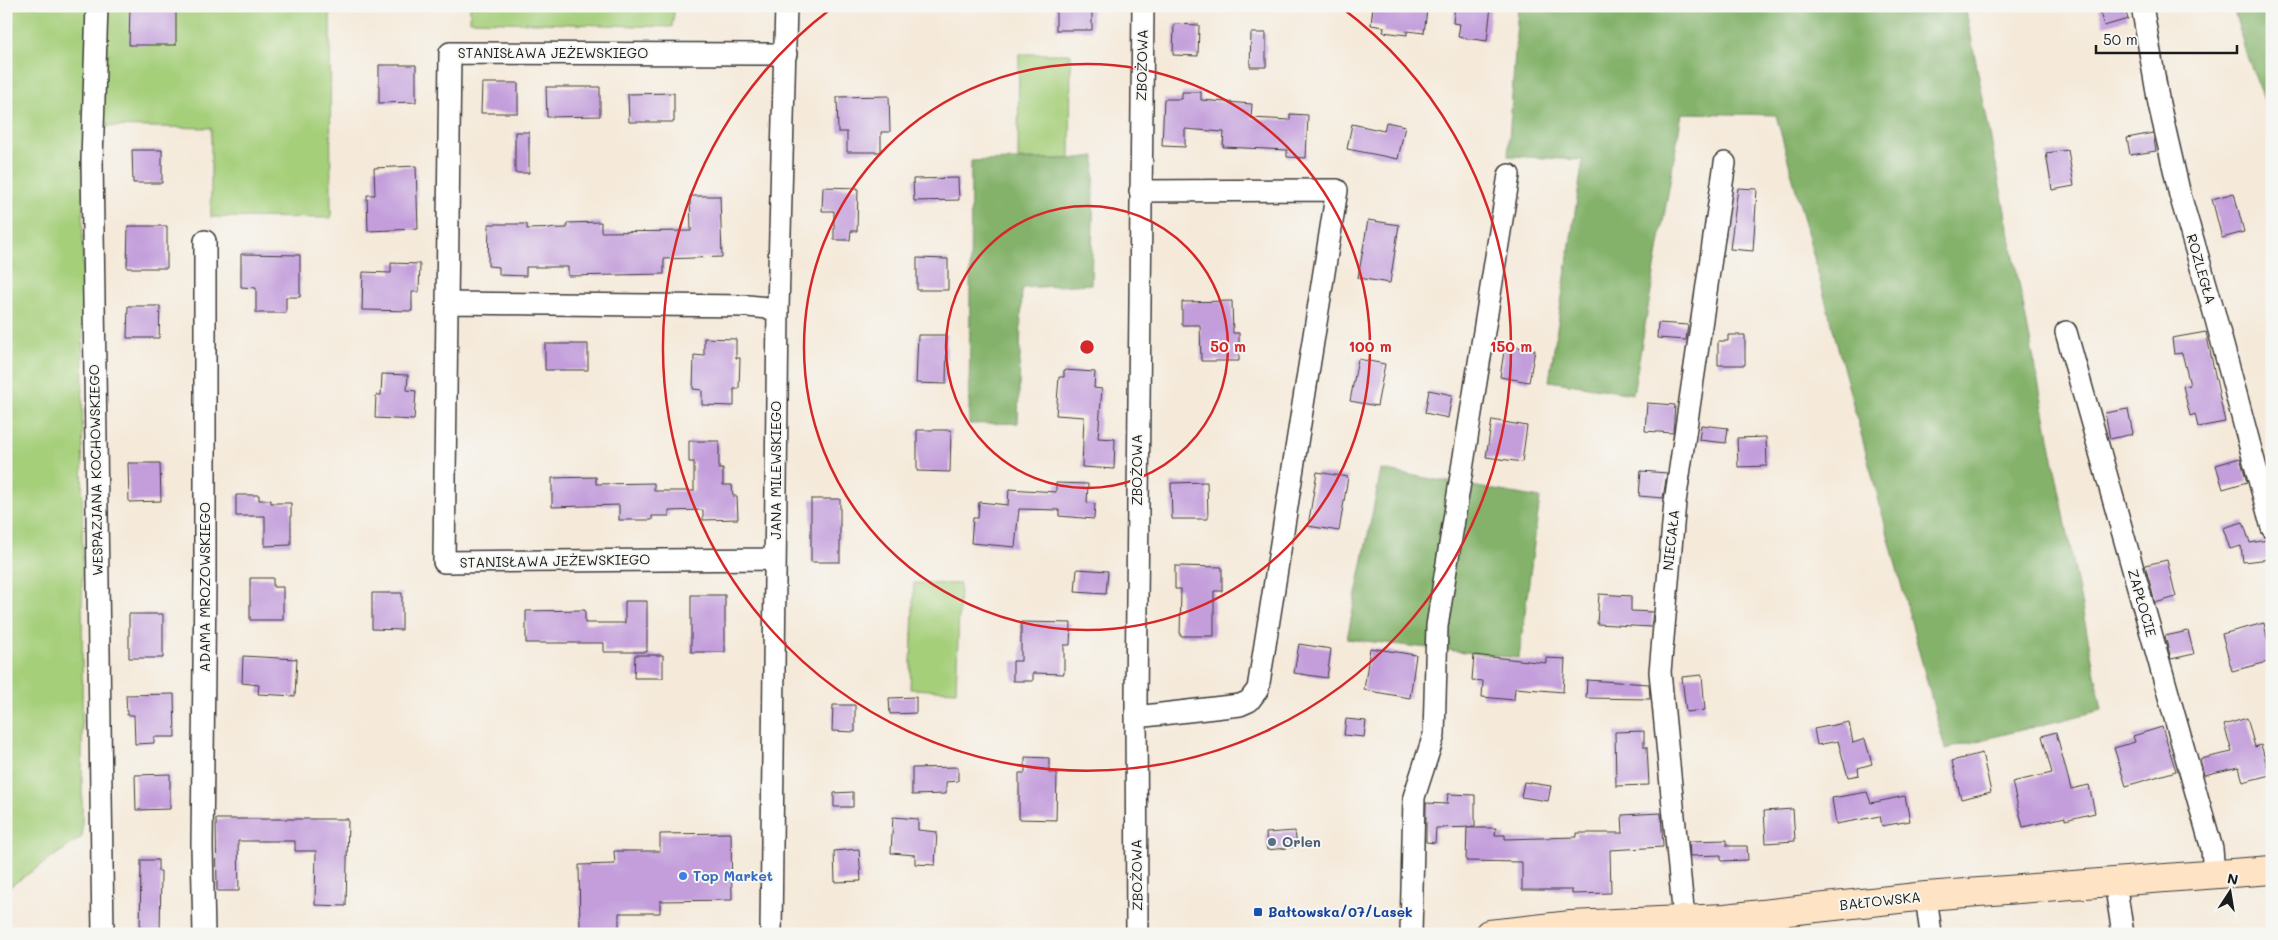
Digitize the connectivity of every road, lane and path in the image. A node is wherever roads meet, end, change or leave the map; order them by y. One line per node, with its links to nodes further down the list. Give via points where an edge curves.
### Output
1 (97, 6): 22 (street, WESPAZJANA KOCHOWSKIEGO, via 92,160)
2 (786, 6): 5 (street, JANA MILEWSKIEGO)
3 (1143, 6): 8 (street, ZBOŻOWA)
4 (2142, 6): 13 (street, ROZLEGŁA, via 2159,104 2180,195)
5 (786, 54): 10 (street, STANISŁAWA JEŻEWSKIEGO, via 450,53); 11 (street, JANA MILEWSKIEGO)
6 (1725, 162): 20 (street, NIECAŁA, via 1675,502 1661,662)
7 (1509, 175): 26 (street, via 1437,626 1434,735 1414,797)
8 (1140, 191): 15 (street, ZBOŻOWA); 15 (street, via 1337,190 1258,689 1255,696 1240,705)
9 (205, 241): 23 (street, ADAMA MROZOWSKIEGO)
10 (448, 303): 11 (street); 14 (street, STANISŁAWA JEŻEWSKIEGO, via 444,562)
11 (778, 309): 14 (street, JANA MILEWSKIEGO)
12 (2066, 332): 17 (street, ZAPŁOCIE, via 2212,849)
13 (2272, 528)
14 (775, 559): 24 (street, JANA MILEWSKIEGO)
15 (1136, 717): 25 (street, ZBOŻOWA)
16 (2272, 870): 17 (main road, BAŁTOWSKA)
17 (2214, 874): 18 (main road, BAŁTOWSKA)
18 (2115, 882): 19 (main road, BAŁTOWSKA); 29 (street)
19 (1926, 896): 21 (main road, BAŁTOWSKA); 28 (street)
20 (1684, 919): 21 (main road, BAŁTOWSKA); 27 (main road, BAŁTOWSKA, via 1571,925)
21 (1727, 926)
22 (103, 934)
23 (204, 934)
24 (771, 934)
25 (1137, 934)
26 (1411, 934)
27 (1489, 934)
28 (1931, 934)
29 (2123, 934)

